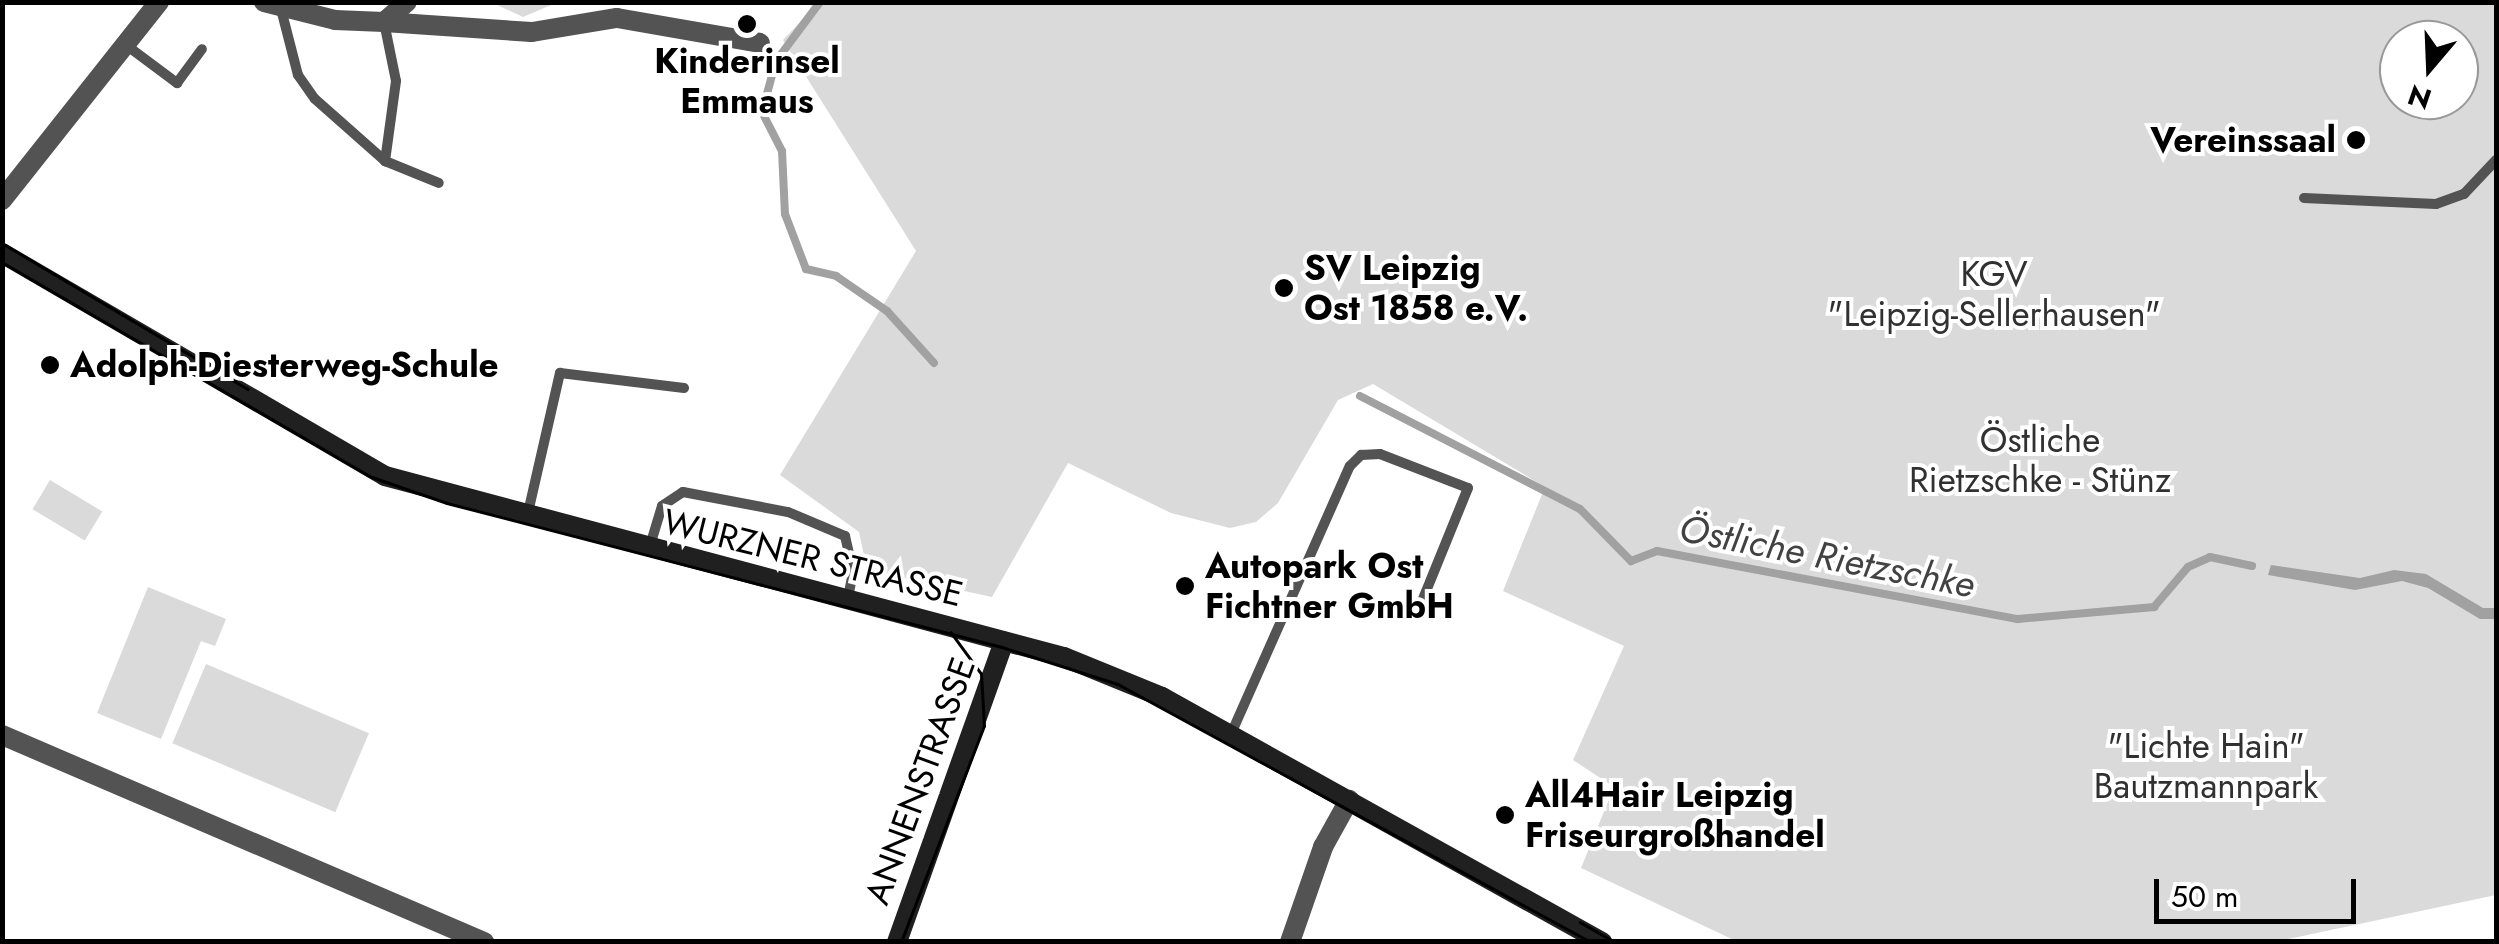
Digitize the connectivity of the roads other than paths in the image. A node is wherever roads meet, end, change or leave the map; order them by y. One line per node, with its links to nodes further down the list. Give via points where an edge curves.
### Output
1 (159, 2): 7 (street)
2 (406, 2): 5 (street)
3 (272, 6): 5 (street); 10 (lane, via 298,75 315,100)
4 (614, 10): 5 (street, via 532,32); 6 (street)
5 (384, 22): 10 (lane, via 396,81)
6 (760, 43)
7 (126, 44): 8 (lane, via 176,83); 13 (street)
8 (202, 49)
9 (2496, 160): 12 (lane, via 2464,194 2436,204)
10 (385, 161): 11 (lane)
11 (439, 183)
12 (2304, 198)
13 (2, 200)
14 (2, 253): 16 (main road, WURZNER STRASSE, via 364,466 418,489)
15 (684, 388): 16 (lane, via 560,373)
16 (527, 518): 17 (main road, WURZNER STRASSE)
17 (649, 550): 18 (main road, WURZNER STRASSE); 18 (lane, via 662,506 683,492 788,512 845,536 854,572)
18 (847, 602): 20 (main road, WURZNER STRASSE)
19 (1420, 606): 21 (lane, via 1468,488 1380,454 1361,454)
20 (1004, 642): 21 (main road, WURZNER STRASSE, via 1149,691); 25 (main road, ANNENSTRASSE)
21 (1231, 734): 23 (main road, WURZNER STRASSE)
22 (2, 735): 24 (street)
23 (1349, 800): 26 (street, via 1323,847); 27 (main road, WURZNER STRASSE)
24 (484, 942)
25 (897, 942)
26 (1290, 942)
27 (1602, 942)

